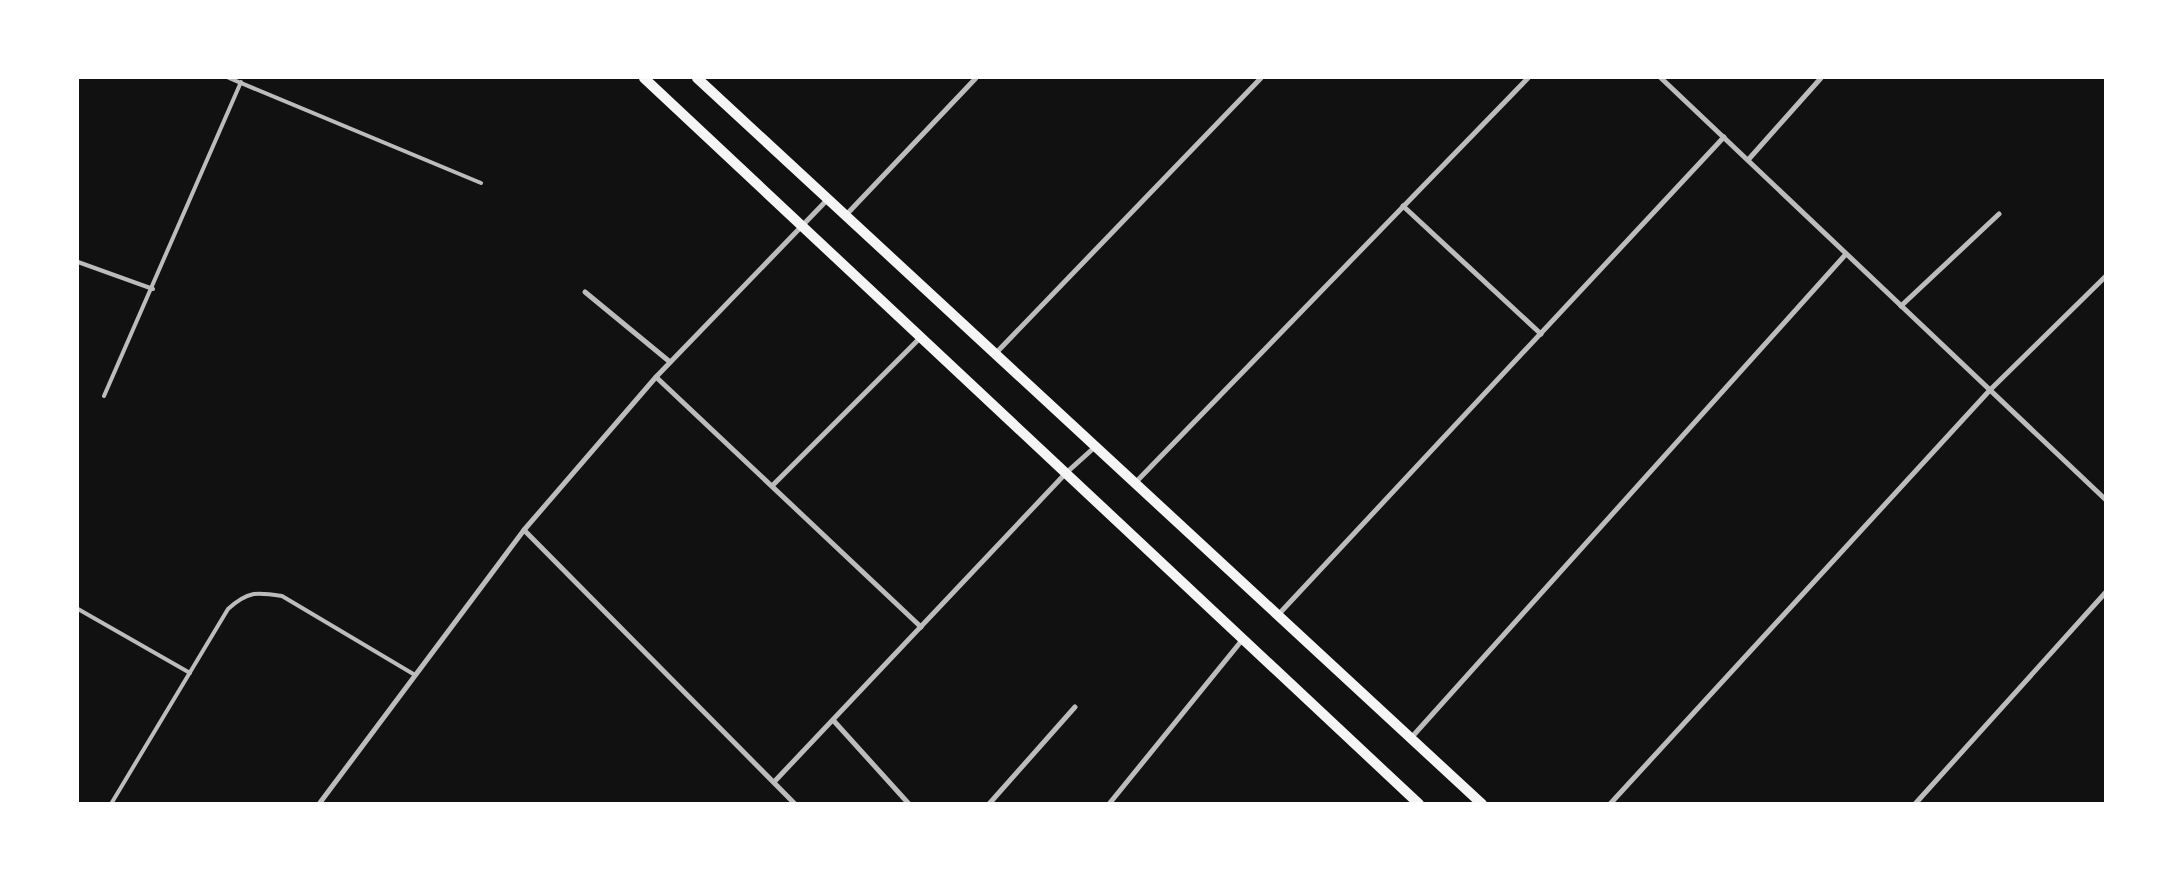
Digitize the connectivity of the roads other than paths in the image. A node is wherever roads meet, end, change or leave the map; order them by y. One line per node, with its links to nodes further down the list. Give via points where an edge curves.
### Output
1 (229, 78): 9 (lane)
2 (644, 78): 17 (main road)
3 (698, 78): 13 (main road)
4 (976, 78): 16 (street)
5 (1261, 78): 26 (street)
6 (1528, 78): 14 (street)
7 (1661, 78): 10 (street)
8 (1822, 78): 11 (street)
9 (241, 82): 12 (lane); 21 (lane)
10 (1724, 137): 11 (street); 24 (street)
11 (1748, 160): 18 (street)
12 (481, 183)
13 (828, 198): 16 (main road); 17 (street)
14 (1403, 206): 24 (street); 33 (street)
15 (1999, 214): 23 (street)
16 (846, 215): 26 (main road)
17 (801, 225): 25 (main road); 27 (street)
18 (1846, 254): 23 (street); 46 (street)
19 (78, 262): 21 (lane)
20 (2106, 276): 29 (street)
21 (152, 288): 30 (lane)
22 (585, 292): 27 (street)
23 (1901, 306): 29 (street)
24 (1541, 334): 39 (street)
25 (920, 337): 32 (main road); 34 (street)
26 (996, 353): 31 (main road)
27 (670, 362): 28 (street)
28 (656, 377): 34 (street); 36 (street)
29 (1990, 390): 35 (street); 56 (street)
30 (104, 396)
31 (1096, 446): 32 (street); 33 (main road)
32 (1066, 473): 40 (street); 41 (main road)
33 (1135, 482): 39 (main road)
34 (772, 486): 40 (street)
35 (2106, 500)
36 (524, 530): 43 (street); 47 (street)
37 (2106, 592): 57 (street)
38 (78, 609): 42 (lane)
39 (1278, 615): 46 (main road)
40 (921, 627): 45 (street)
41 (1244, 639): 53 (street); 54 (main road)
42 (190, 673): 43 (lane, via 228,609 241,598 258,593 282,596); 48 (lane)
43 (415, 675): 49 (street)
44 (1075, 707): 52 (street)
45 (833, 720): 47 (street); 51 (street)
46 (1410, 738): 55 (main road)
47 (774, 782): 50 (street)
48 (111, 804)
49 (319, 804)
50 (795, 804)
51 (909, 804)
52 (989, 804)
53 (1109, 804)
54 (1419, 804)
55 (1482, 804)
56 (1610, 804)
57 (1915, 804)

